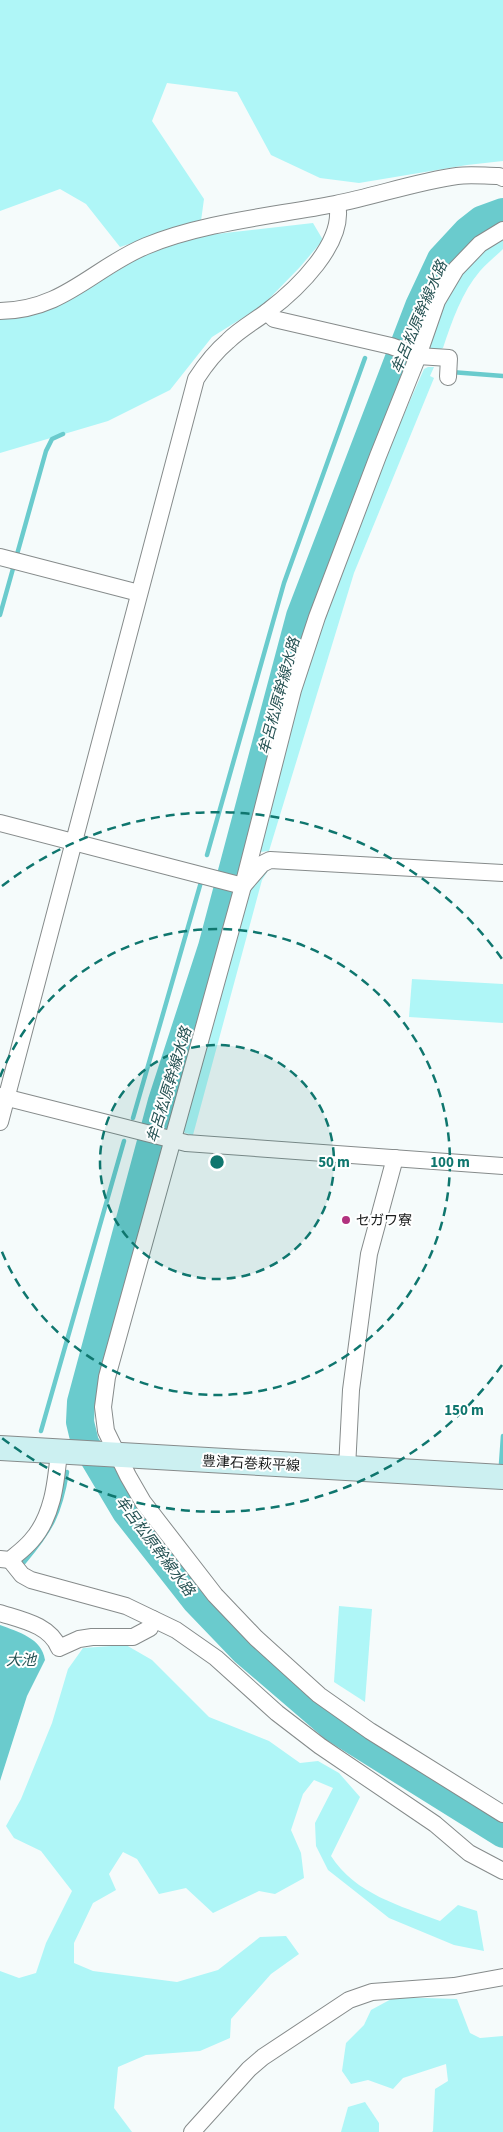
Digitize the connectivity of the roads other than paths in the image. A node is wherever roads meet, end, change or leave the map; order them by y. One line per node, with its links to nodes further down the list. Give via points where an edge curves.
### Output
1 (503, 178): 2 (street, via 458,176)
2 (337, 204): 4 (street, via 195,230 147,245 45,304); 5 (street, via 338,225 327,250 290,294)
3 (503, 230): 6 (street, via 480,244 456,269 437,301)
4 (0, 311)
5 (267, 312): 6 (street, via 274,319 390,346); 9 (street, via 228,340 196,379)
6 (414, 355): 7 (street, via 449,358); 13 (street, via 293,690)
7 (448, 371)
8 (9, 560): 9 (street)
9 (139, 593): 11 (street)
10 (0, 823): 11 (street)
11 (73, 842): 13 (street); 14 (street)
12 (503, 873): 13 (street, via 270,860)
13 (241, 885): 16 (street)
14 (3, 1097): 15 (street); 16 (street)
15 (0, 1122)
16 (172, 1139): 17 (street, via 186,1143); 21 (street, via 107,1377 102,1407)
17 (396, 1158): 18 (street); 22 (street, via 368,1254 351,1390)
18 (503, 1166)
19 (0, 1448): 20 (main road, 豊津石巻萩平線)
20 (62, 1452): 21 (main road, 豊津石巻萩平線); 24 (street, via 45,1519 32,1541)
21 (112, 1455): 22 (main road, 豊津石巻萩平線); 27 (street, via 143,1502 215,1595 256,1638 320,1695 370,1731)
22 (347, 1468): 23 (main road, 豊津石巻萩平線)
23 (503, 1476)
24 (5, 1560): 26 (street, via 31,1580 126,1606)
25 (0, 1613): 26 (street, via 29,1622 46,1632 56,1640 59,1648 79,1639 133,1637 150,1628)
26 (153, 1619): 28 (street, via 176,1630 216,1658 277,1713 320,1746 435,1824 469,1853)
27 (503, 1814)
28 (503, 1871)
29 (503, 1977): 30 (street, via 454,1986 372,1992 349,2000 263,2056)
30 (192, 2132)

